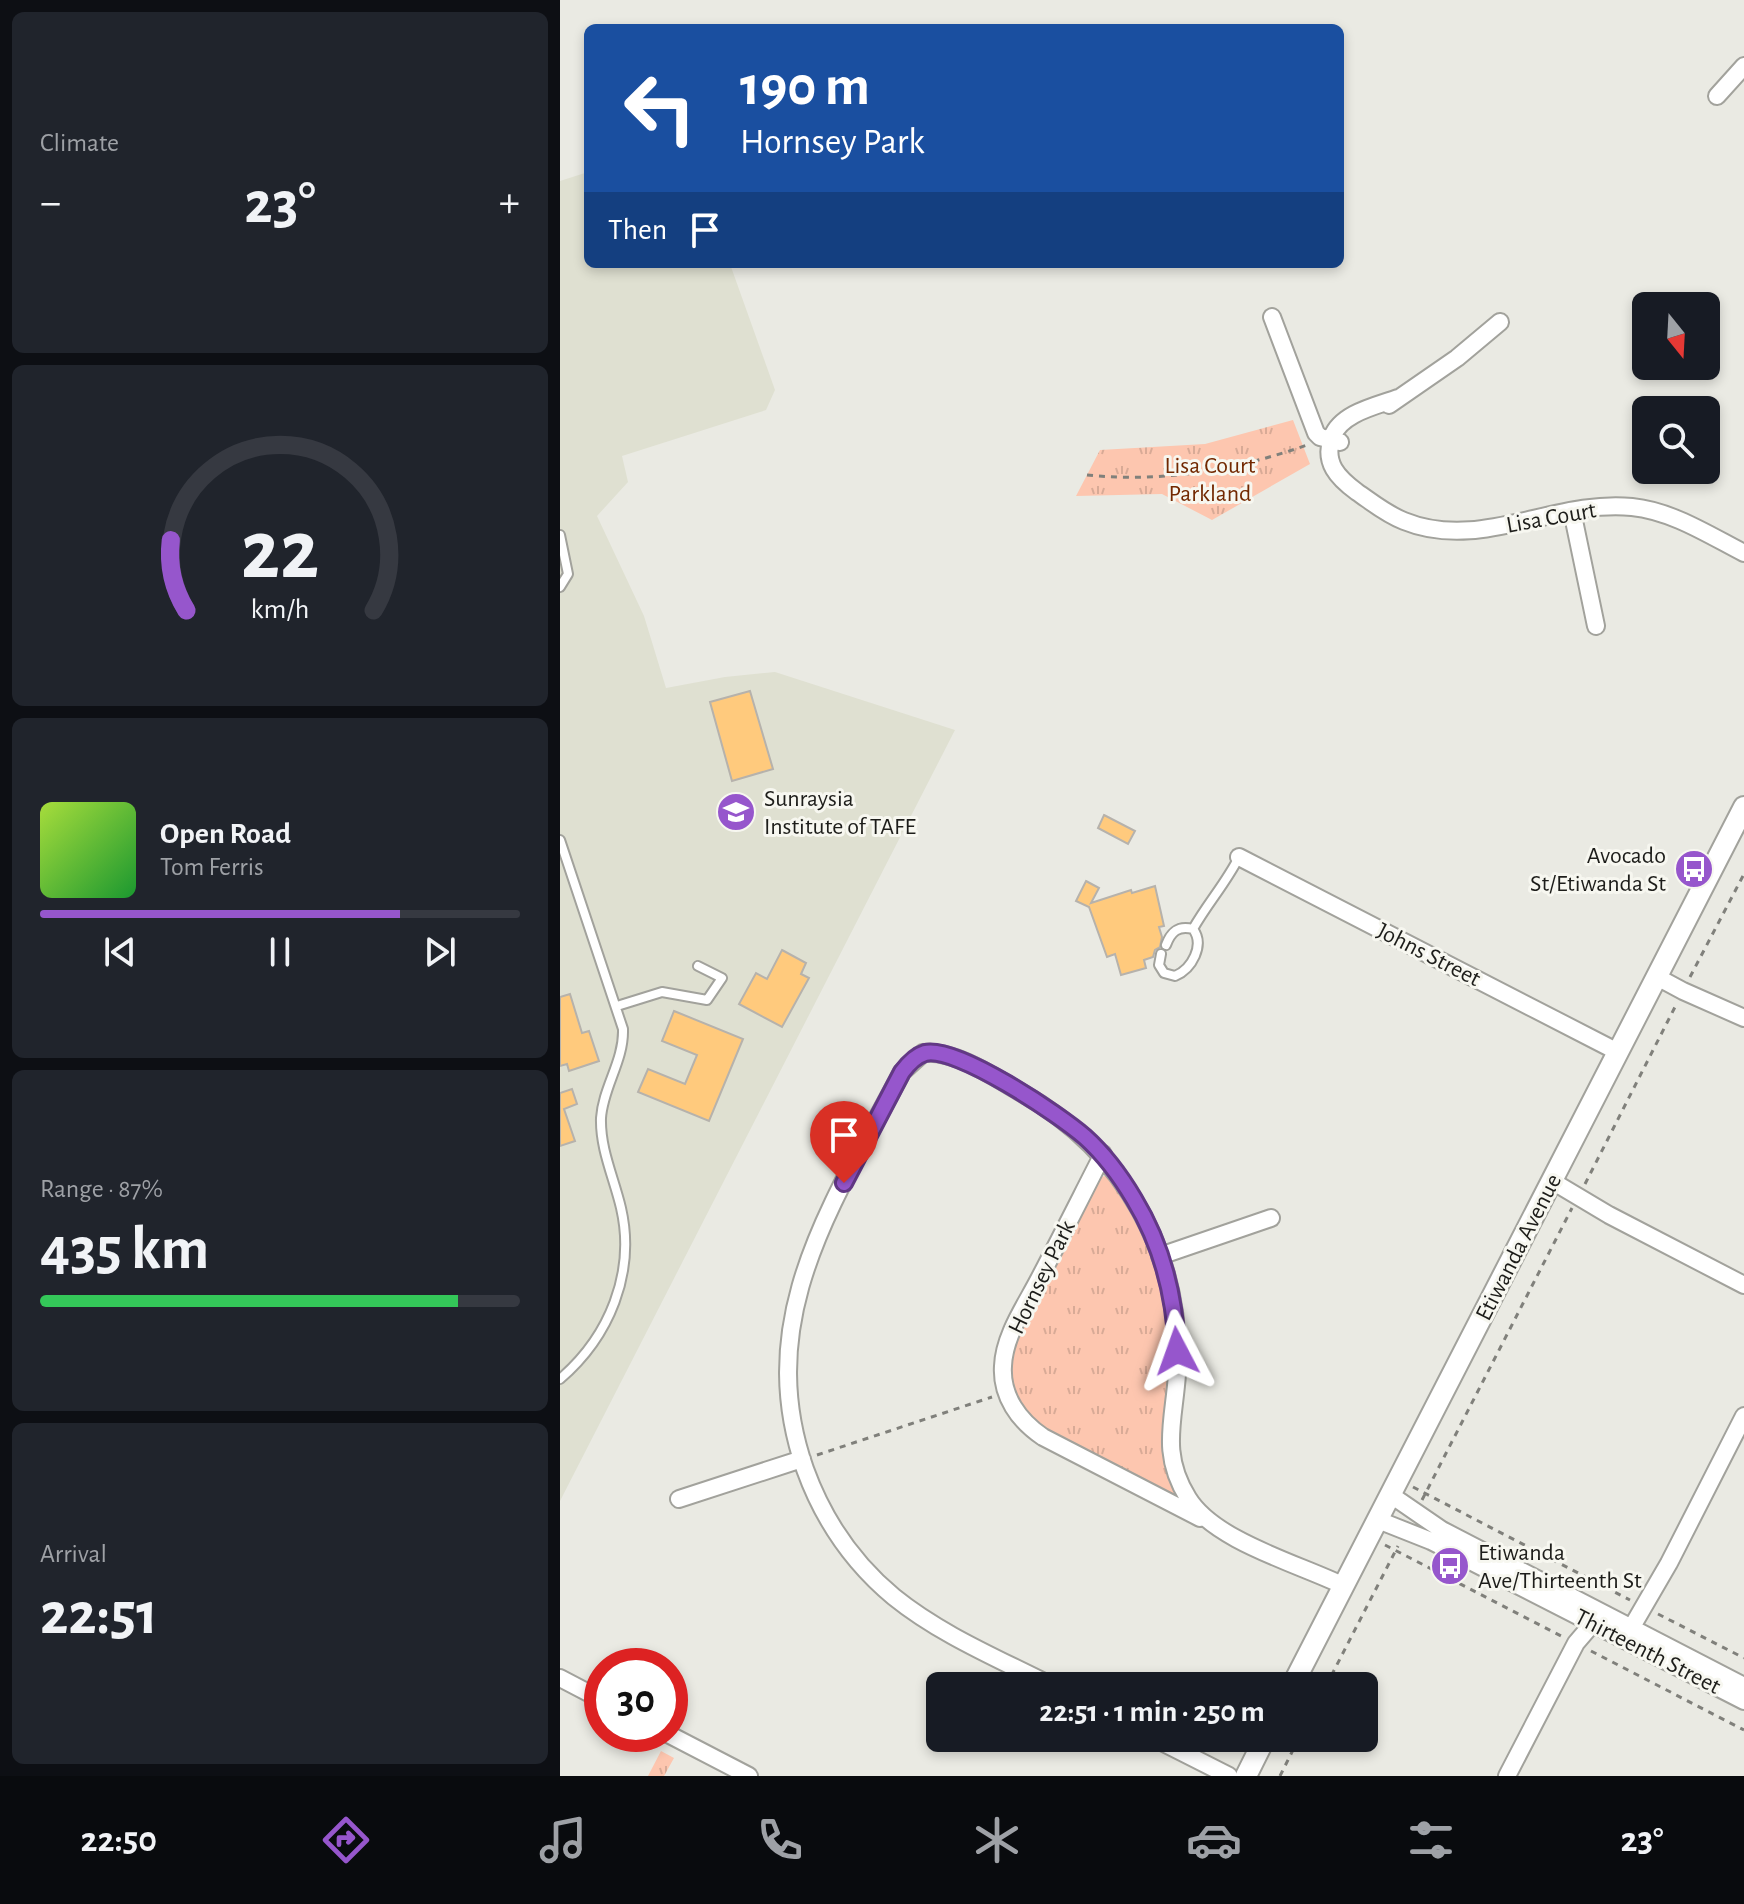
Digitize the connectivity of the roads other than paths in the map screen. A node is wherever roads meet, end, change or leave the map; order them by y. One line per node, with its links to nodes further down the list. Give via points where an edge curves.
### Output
1 (1744, 66): 2 (street)
2 (1717, 96)
3 (1272, 317): 5 (street, via 1312,418)
4 (1500, 322): 5 (street, via 1457,358)
5 (1335, 438): 6 (street, Lisa Court, via 1340,460 1359,493 1406,522 1441,531 1480,530)
6 (1572, 511): 8 (street, Lisa Court, via 1612,506 1652,511); 10 (street)
7 (560, 535): 9 (lane, via 568,571)
8 (1744, 553)
9 (560, 587)
10 (1596, 626)
11 (1744, 807): 16 (street, Etiwanda Avenue)
12 (560, 840): 17 (lane)
13 (1239, 857): 14 (lane); 19 (street, Johns Street)
14 (1193, 929): 14 (lane, via 1198,947 1184,972 1164,973 1159,965 1163,949 1175,930)
15 (698, 966): 17 (lane, via 722,978 707,1000 662,992)
16 (1659, 973): 18 (street); 19 (street, Etiwanda Avenue)
17 (617, 1006): 25 (lane, via 623,1042 601,1118 624,1226 622,1270 602,1332)
18 (1744, 1018)
19 (1618, 1052): 21 (street, Etiwanda Avenue)
20 (1103, 1154): 23 (street, via 1135,1201); 27 (street, via 1036,1101 954,1058 923,1053 909,1063 821,1229 799,1285 790,1322 787,1375); 30 (street, Hornsey Park, via 1014,1328 1003,1366 1007,1392 1016,1413 1043,1437)
21 (1550, 1185): 24 (street); 28 (street, Etiwanda Avenue)
22 (1271, 1218): 23 (street)
23 (1160, 1256): 30 (street, via 1177,1329 1171,1450 1188,1498)
24 (1744, 1285)
25 (560, 1379)
26 (1744, 1416): 34 (street)
27 (802, 1459): 29 (street); 35 (street, via 826,1517 869,1574 921,1616)
28 (1395, 1488): 31 (street, Etiwanda Avenue); 33 (street, Thirteenth Street, via 1415,1513)
29 (679, 1499)
30 (1216, 1526): 32 (street)
31 (1374, 1528): 32 (street, Etiwanda Avenue); 33 (street, Thirteenth Street, via 1406,1530)
32 (1341, 1591): 36 (street, Etiwanda Avenue)
33 (1591, 1614): 34 (street, Thirteenth Street); 47 (street)
34 (1632, 1636): 38 (street, Thirteenth Street); 40 (street, Thirteenth Street)
35 (1026, 1672)
36 (1299, 1672)
37 (560, 1678): 39 (street)
38 (1744, 1686)
39 (584, 1691)
40 (1744, 1701)
41 (688, 1744): 44 (street)
42 (1182, 1752): 45 (street)
43 (1258, 1752): 46 (street)
44 (749, 1776)
45 (1229, 1776)
46 (1246, 1776)
47 (1507, 1776)

